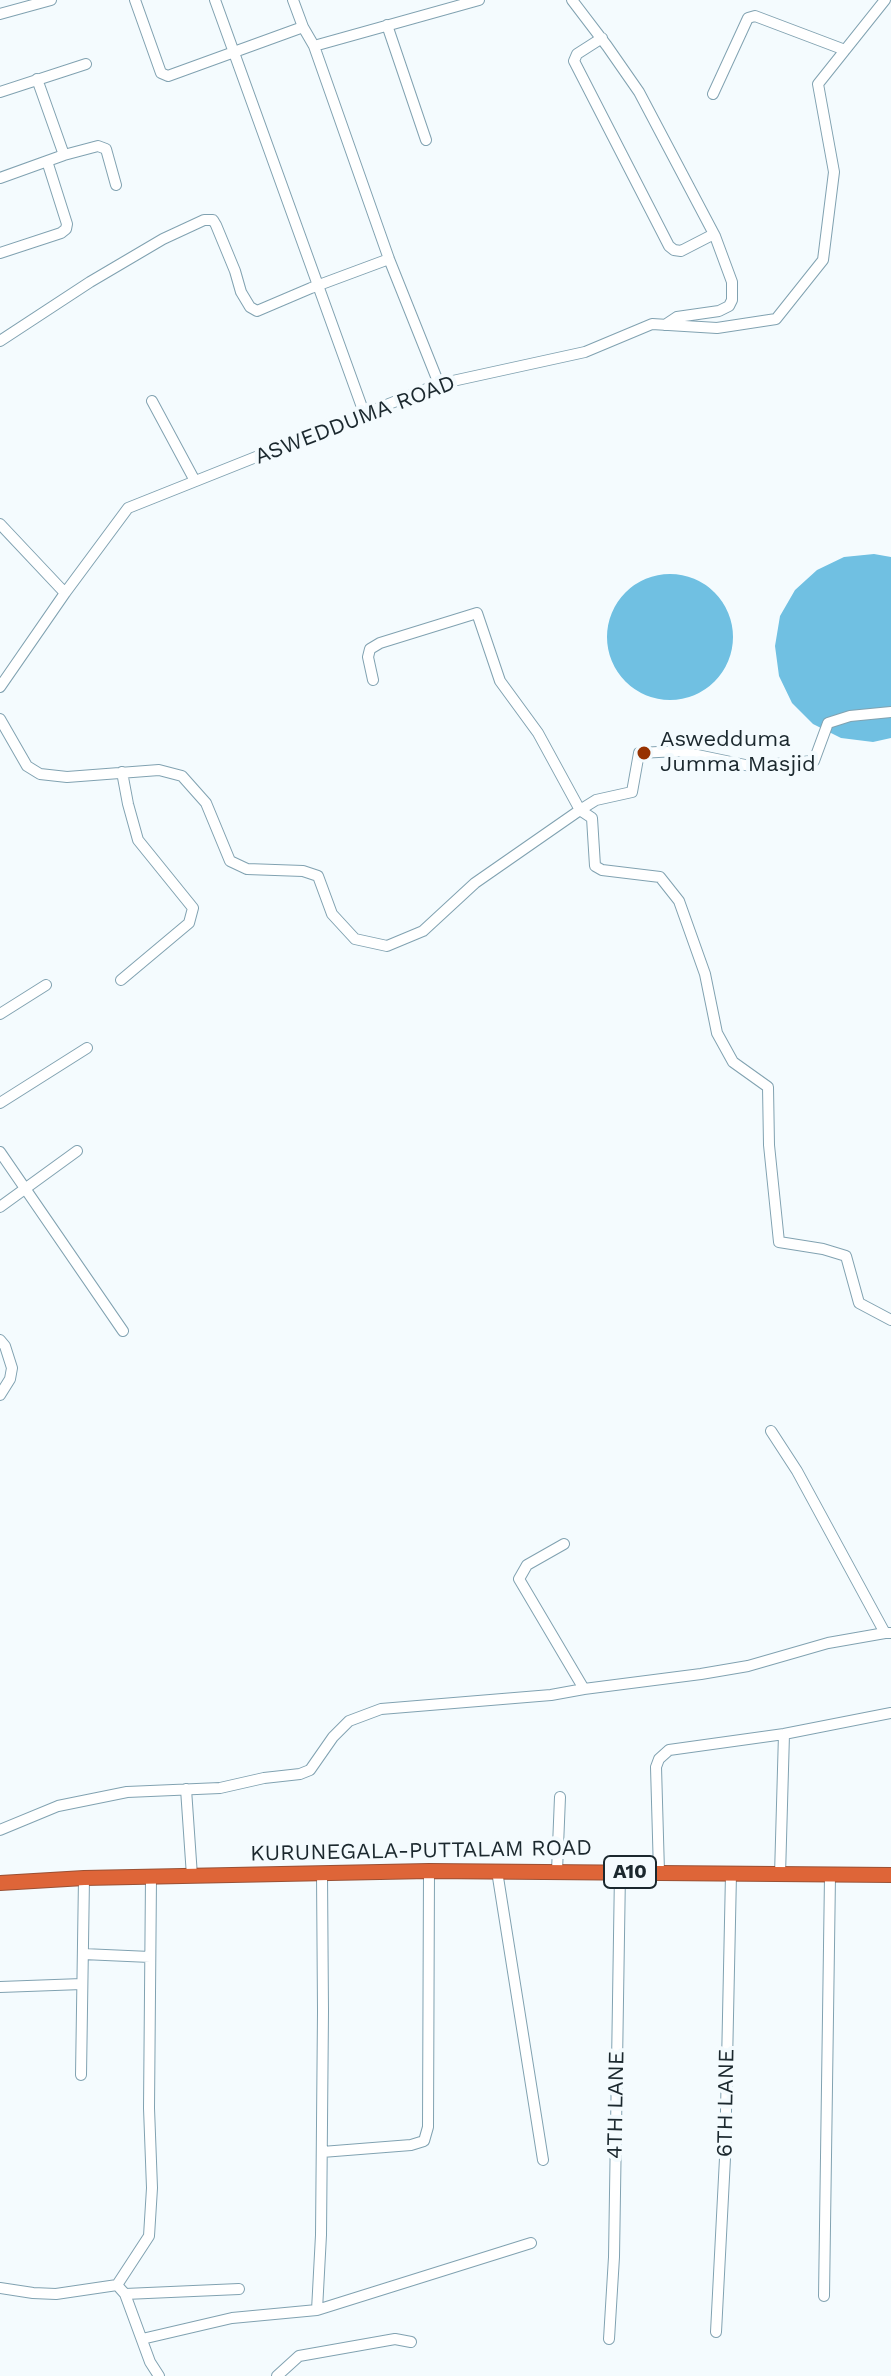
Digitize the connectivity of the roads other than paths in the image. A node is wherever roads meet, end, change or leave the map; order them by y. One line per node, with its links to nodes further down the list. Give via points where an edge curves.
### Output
1 (51, 0): 8 (street)
2 (135, 0): 14 (street, via 161,73 168,76)
3 (215, 0): 14 (street)
4 (293, 0): 10 (street)
5 (479, 0): 9 (street)
6 (572, 0): 11 (street)
7 (885, 0): 13 (street, ASWEDDUMA ROAD)
8 (0, 14)
9 (387, 25): 12 (street); 19 (street)
10 (303, 27): 12 (street); 14 (street)
11 (602, 38): 24 (street, via 639,92); 24 (street, via 574,61 669,246 681,251)
12 (314, 46): 26 (street)
13 (845, 50): 18 (street, via 755,16 748,18); 28 (street, ASWEDDUMA ROAD, via 818,84 834,172 823,260 776,319 717,328)
14 (235, 51): 27 (street)
15 (86, 64): 16 (street)
16 (37, 79): 17 (street); 20 (street)
17 (0, 92)
18 (713, 94)
19 (426, 140)
20 (64, 155): 21 (street); 23 (street, via 106,149)
21 (47, 161): 22 (street); 25 (street, via 66,229)
22 (0, 178)
23 (116, 185)
24 (714, 234): 28 (street, via 732,282 729,306 677,317)
25 (0, 253)
26 (389, 259): 27 (street); 30 (street)
27 (319, 285): 29 (street, via 257,311 241,292 216,225 204,220 102,275); 32 (street)
28 (665, 325): 30 (street, ASWEDDUMA ROAD, via 652,324 585,352)
29 (0, 341)
30 (439, 384): 33 (street, ASWEDDUMA ROAD)
31 (152, 401): 33 (street)
32 (363, 410)
33 (195, 481): 35 (street, ASWEDDUMA ROAD, via 128,508)
34 (0, 524): 35 (street)
35 (65, 593): 37 (street, ASWEDDUMA ROAD)
36 (373, 680): 41 (street, via 370,649 477,613 500,681 538,733)
37 (0, 687)
38 (891, 712): 41 (street, via 828,723 814,761 750,766 678,751 639,753 632,792 596,800)
39 (0, 719): 40 (street, via 27,766 40,774)
40 (122, 772): 41 (street, via 159,770 182,776 206,803 230,861 247,869 318,876 332,914 355,939 387,946 423,931 475,883); 42 (street, via 138,840 193,908 189,923)
41 (580, 810): 51 (street, via 592,818 595,866 660,877 679,901 705,974 717,1033 733,1062 768,1087 779,1242 846,1256 859,1303)
42 (121, 980)
43 (46, 985): 44 (street)
44 (0, 1014)
45 (87, 1048): 46 (street)
46 (0, 1103)
47 (77, 1151): 49 (street)
48 (0, 1152): 49 (street)
49 (25, 1187): 50 (street); 52 (street)
50 (0, 1207)
51 (891, 1320)
52 (123, 1331)
53 (0, 1340): 54 (street, via 12,1368)
54 (0, 1395)
55 (771, 1431): 57 (street)
56 (564, 1544): 58 (street, via 527,1565 519,1579)
57 (888, 1633): 58 (street, via 828,1643 748,1666)
58 (584, 1689): 61 (street, via 381,1709 349,1721 310,1770 220,1788)
59 (891, 1713): 60 (street)
60 (784, 1734): 68 (street, via 669,1750 659,1759); 71 (street)
61 (186, 1789): 63 (street, via 127,1792 58,1806); 73 (street)
62 (560, 1797): 66 (street)
63 (0, 1830)
64 (429, 1871): 65 (highway, KURUNEGALA-PUTTALAM ROAD / A10); 69 (highway, KURUNEGALA-PUTTALAM ROAD / A10); 83 (street, via 424,2141)
65 (497, 1871): 66 (highway, KURUNEGALA-PUTTALAM ROAD / A10); 84 (street)
66 (557, 1871): 67 (highway, KURUNEGALA-PUTTALAM ROAD / A10)
67 (620, 1872): 68 (highway, KURUNEGALA-PUTTALAM ROAD / A10); 94 (street, 4TH LANE)
68 (659, 1872): 70 (highway, KURUNEGALA-PUTTALAM ROAD / A10)
69 (322, 1874): 73 (highway, KURUNEGALA-PUTTALAM ROAD / A10); 83 (street)
70 (731, 1874): 71 (highway, KURUNEGALA-PUTTALAM ROAD / A10); 92 (street, 6TH LANE)
71 (780, 1875): 74 (highway, KURUNEGALA-PUTTALAM ROAD / A10)
72 (891, 1875): 74 (highway, KURUNEGALA-PUTTALAM ROAD / A10)
73 (192, 1876): 76 (highway, KURUNEGALA-PUTTALAM ROAD / A10)
74 (830, 1876): 90 (street)
75 (84, 1878): 76 (highway, KURUNEGALA-PUTTALAM ROAD / A10); 77 (highway, KURUNEGALA-PUTTALAM ROAD / A10); 78 (street)
76 (151, 1878): 79 (street)
77 (0, 1883)
78 (83, 1954): 79 (street); 80 (street)
79 (150, 1957): 86 (street, via 149,2236)
80 (82, 1984): 81 (street); 82 (street)
81 (0, 1987)
82 (81, 2075)
83 (322, 2152): 91 (street)
84 (543, 2160)
85 (531, 2243): 91 (street)
86 (117, 2285): 87 (street, via 56,2294); 89 (street)
87 (0, 2288)
88 (239, 2289): 89 (street)
89 (125, 2294): 93 (street)
90 (824, 2296)
91 (317, 2310): 93 (street, via 232,2318)
92 (716, 2332)
93 (142, 2339): 96 (street)
94 (609, 2339)
95 (411, 2342): 97 (street, via 395,2339 299,2356)
96 (159, 2376)
97 (277, 2376)

